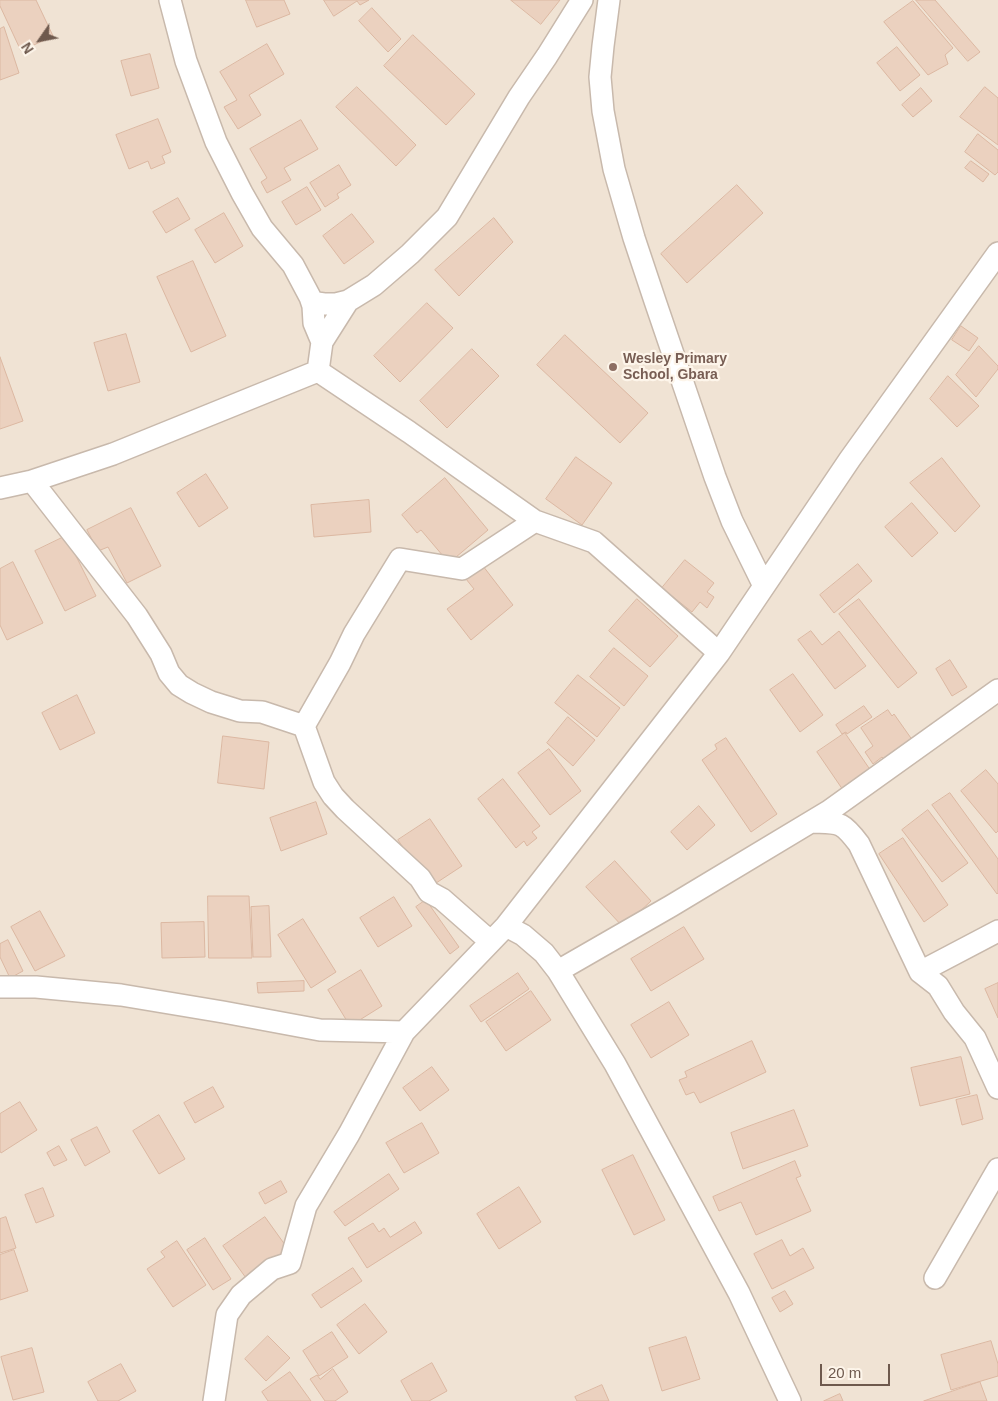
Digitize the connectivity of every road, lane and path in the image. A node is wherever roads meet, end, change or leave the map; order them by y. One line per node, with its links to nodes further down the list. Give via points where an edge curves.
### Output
1 (170, 0): 6 (street, via 186,61 216,142 262,228 293,265)
2 (582, 0): 5 (street, via 519,96 447,217 374,285)
3 (609, 0): 12 (street, via 600,77 614,169 712,469)
4 (998, 252): 12 (street)
5 (348, 301): 6 (street); 7 (street)
6 (313, 306): 7 (street, via 314,322)
7 (322, 342): 8 (street)
8 (318, 371): 9 (street, via 113,454); 11 (street)
9 (32, 481): 10 (street); 15 (street, via 138,616 179,685 211,702 262,712)
10 (0, 488)
11 (535, 521): 13 (street, via 594,542); 15 (street, via 462,570 400,559 354,634)
12 (764, 586): 13 (street)
13 (719, 653): 18 (street)
14 (998, 690): 16 (street)
15 (304, 726): 18 (street, via 324,782 345,809 420,878 429,892 442,899 483,935)
16 (811, 822): 19 (street); 20 (street, via 840,824 859,844)
17 (998, 931): 20 (street)
18 (499, 933): 19 (street, via 523,935 544,953); 22 (street)
19 (558, 971): 27 (street, via 615,1064 740,1293)
20 (920, 972): 23 (street, via 938,986 975,1038)
21 (0, 987): 22 (street, via 121,995 320,1030)
22 (404, 1032): 26 (street, via 306,1206 290,1263 272,1269 241,1295 227,1315)
23 (998, 1088)
24 (998, 1169): 25 (street)
25 (935, 1278)
26 (214, 1401)
27 (790, 1401)

